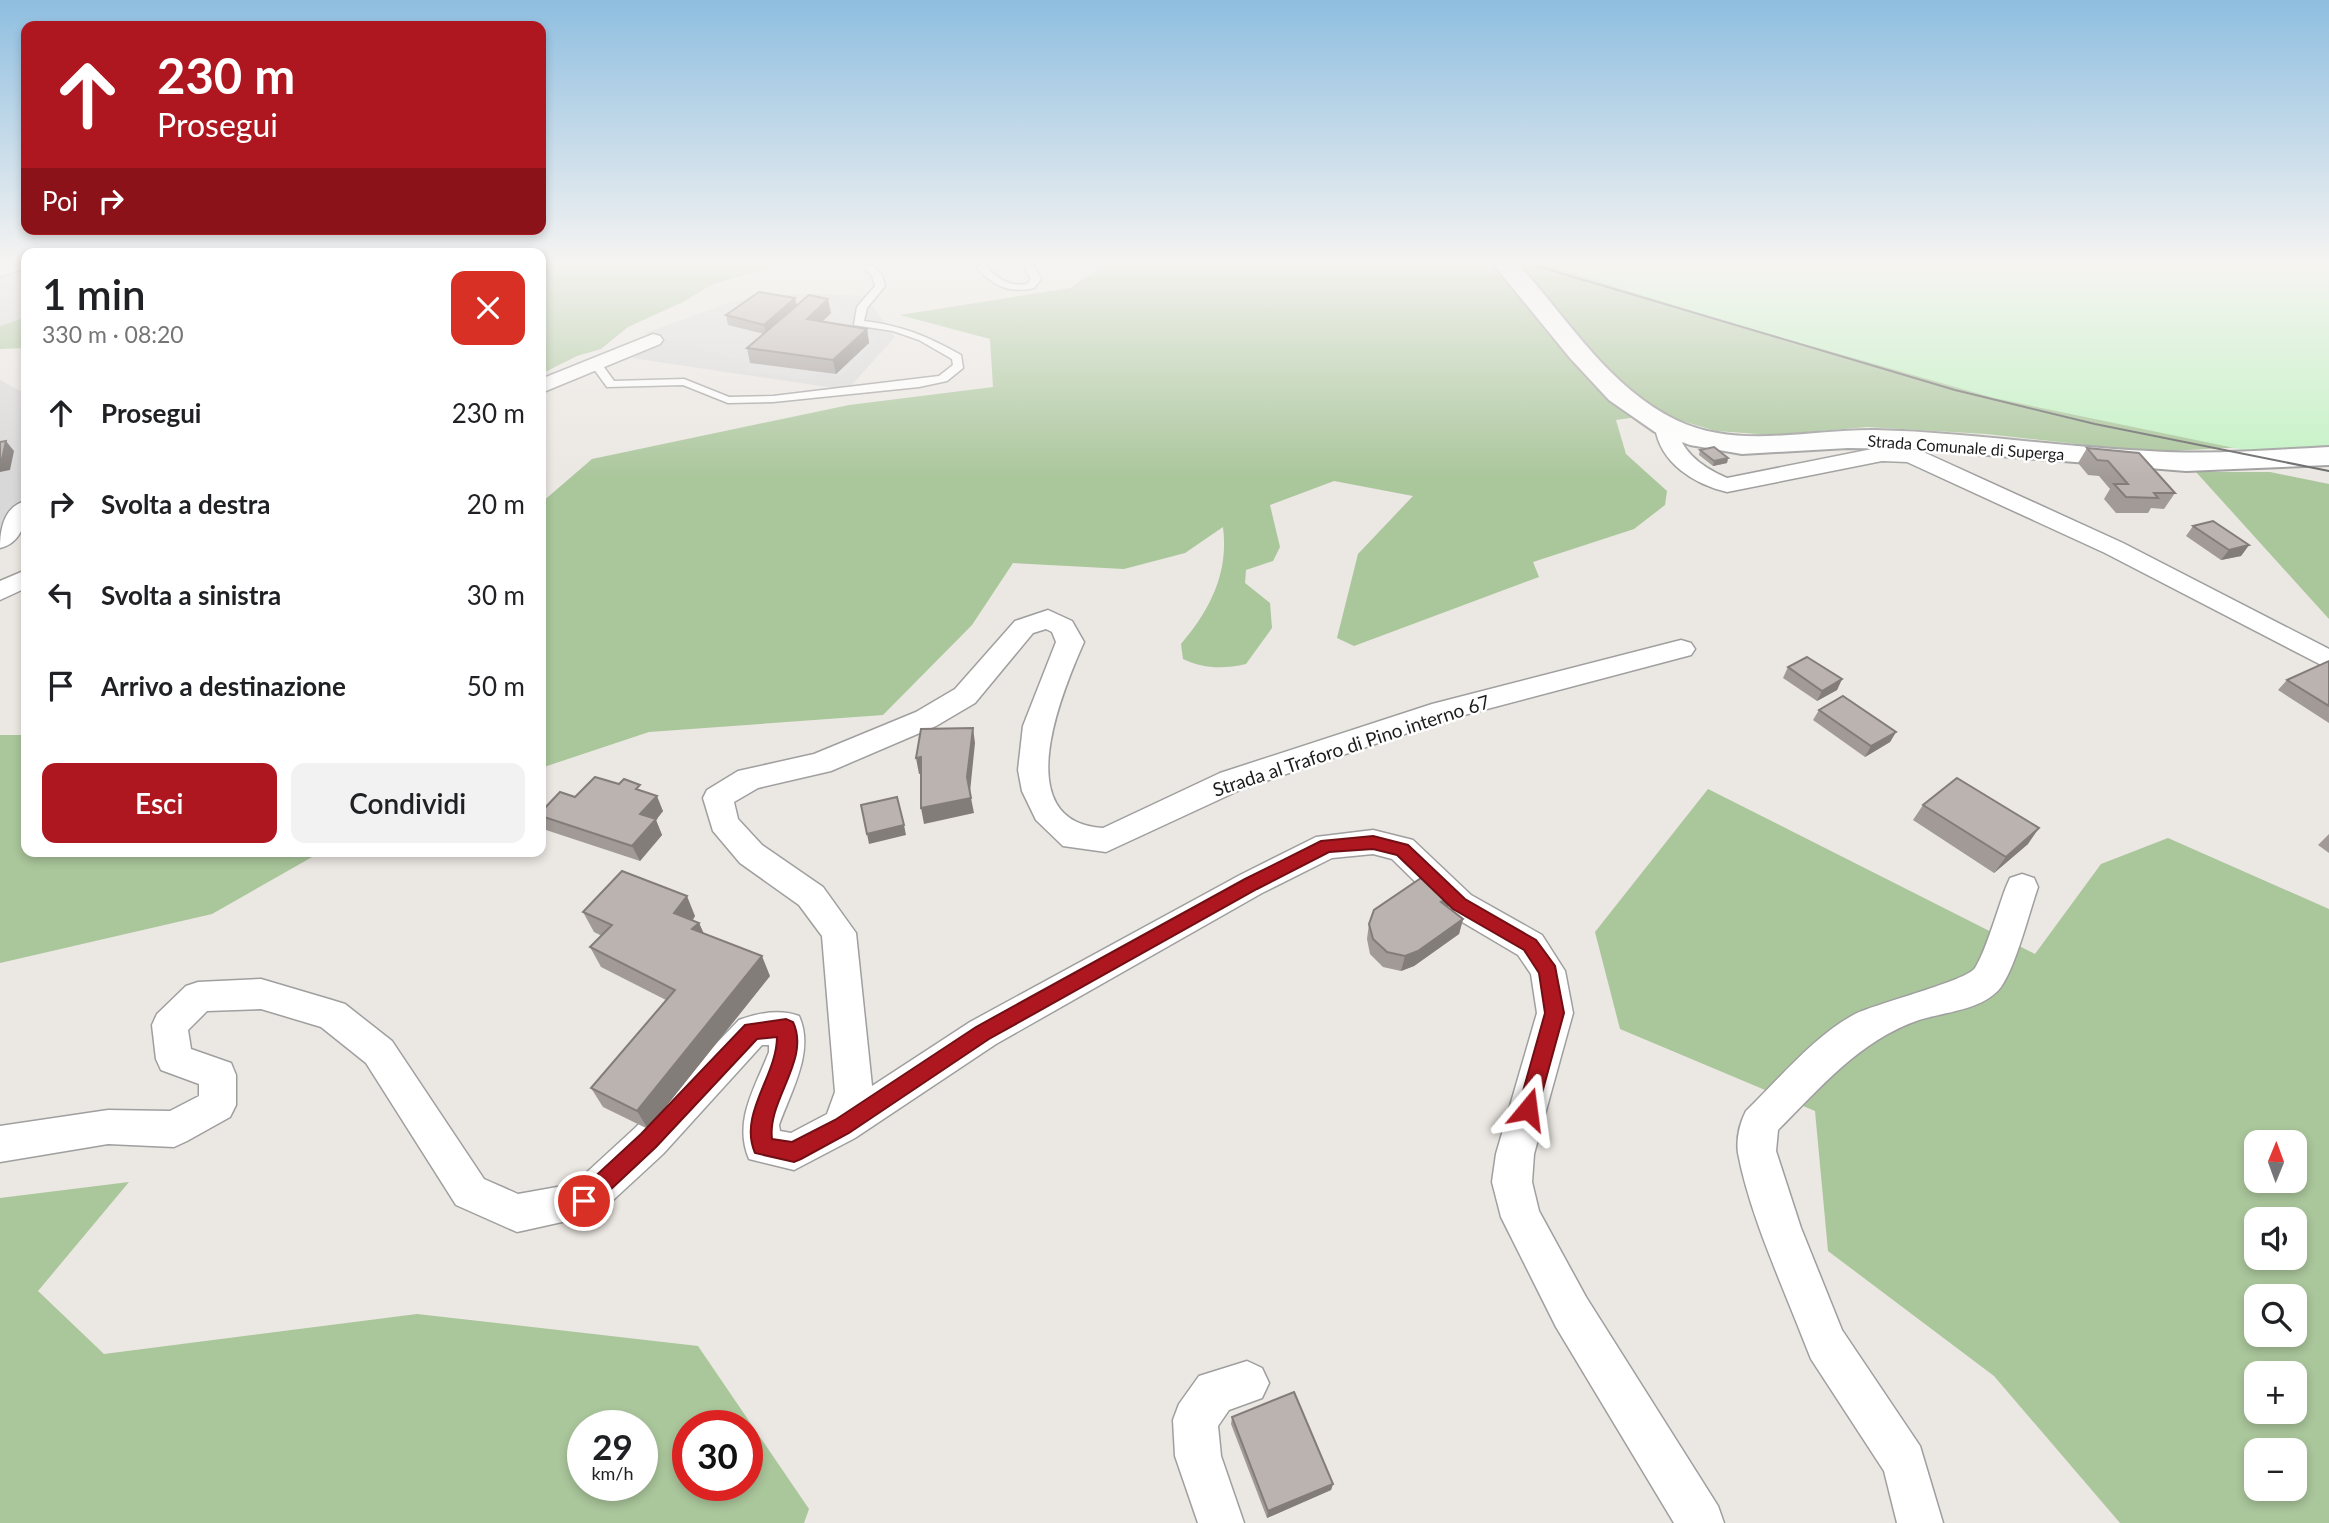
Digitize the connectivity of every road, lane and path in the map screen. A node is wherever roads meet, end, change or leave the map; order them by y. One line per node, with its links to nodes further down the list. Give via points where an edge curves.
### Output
1 (918, 336): 4 (lane, via 957,356 959,366 943,379 888,389 728,400 684,382 611,385)
2 (1566, 336): 6 (street, Strada Comunale di Superga, via 1627,401)
3 (653, 340): 4 (street)
4 (597, 365): 5 (street)
5 (546, 385)
6 (1666, 427): 7 (street, Strada Comunale di Superga, via 1765,447 1872,439 2186,462); 13 (street, via 1668,443 1717,484 1882,454 1911,455 2114,548)
7 (2329, 456)
8 (21, 514): 9 (street)
9 (0, 541)
10 (21, 581): 11 (street)
11 (0, 592)
12 (1681, 649): 15 (street, Strada al Traforo di Pino interno 67, via 1442,711 1231,781 1106,840 1074,838 1047,812 1032,770 1038,718 1070,642 1063,627 1048,619 1024,627 965,696 926,719 820,763 749,779 718,798 724,823 751,854 811,896 839,933 854,1092)
13 (2329, 660)
14 (2022, 887): 20 (street, via 1988,978 1968,992 1866,1026 1832,1052 1759,1123 1757,1151 1826,1344 1904,1462)
15 (842, 1126): 16 (street, via 794,1152 762,1146 760,1125 787,1052 786,1027 752,1031 584,1201 517,1213 470,1192 379,1052 332,1015 261,994 198,997 170,1025 174,1059 218,1075 217,1105 173,1129 108,1127); 19 (street, via 982,1033 1316,851 1373,842 1402,849 1459,904 1530,945 1548,971 1555,1013 1515,1154 1513,1182 1521,1217 1571,1312)
16 (0, 1144)
17 (1247, 1383): 18 (street, via 1215,1392 1195,1420 1198,1456)
18 (1221, 1523)
19 (1701, 1523)
20 (1920, 1523)

